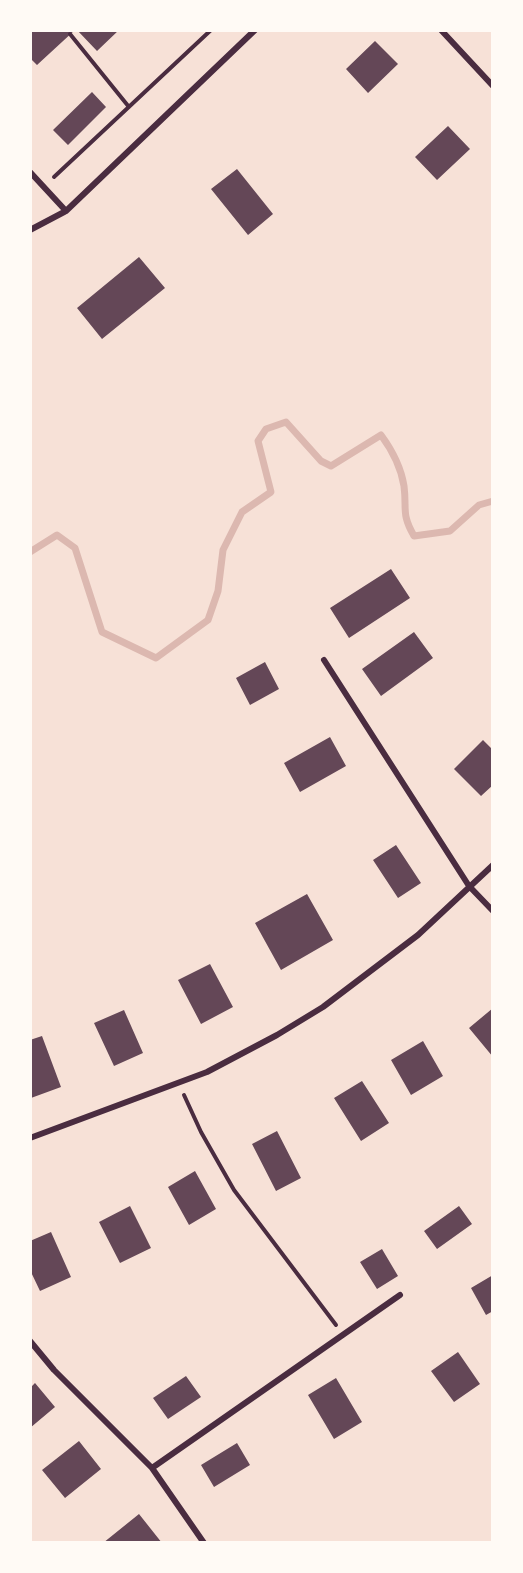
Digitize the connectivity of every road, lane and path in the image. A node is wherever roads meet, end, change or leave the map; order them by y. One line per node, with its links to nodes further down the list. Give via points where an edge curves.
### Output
1 (211, 30): 6 (path)
2 (255, 30): 9 (street)
3 (441, 30): 5 (street)
4 (70, 34): 6 (path)
5 (493, 86)
6 (129, 107): 8 (path)
7 (30, 172): 9 (street)
8 (51, 180)
9 (66, 211): 10 (street)
10 (30, 230)
11 (324, 660): 13 (street)
12 (493, 864): 13 (street)
13 (469, 886): 14 (street); 15 (street, via 418,935 323,1007 247,1051)
14 (493, 911)
15 (178, 1083): 16 (street); 18 (path, via 234,1190)
16 (30, 1138)
17 (400, 1295): 18 (street)
18 (343, 1335): 20 (street)
19 (30, 1341): 20 (street)
20 (152, 1468): 21 (street)
21 (204, 1543)

